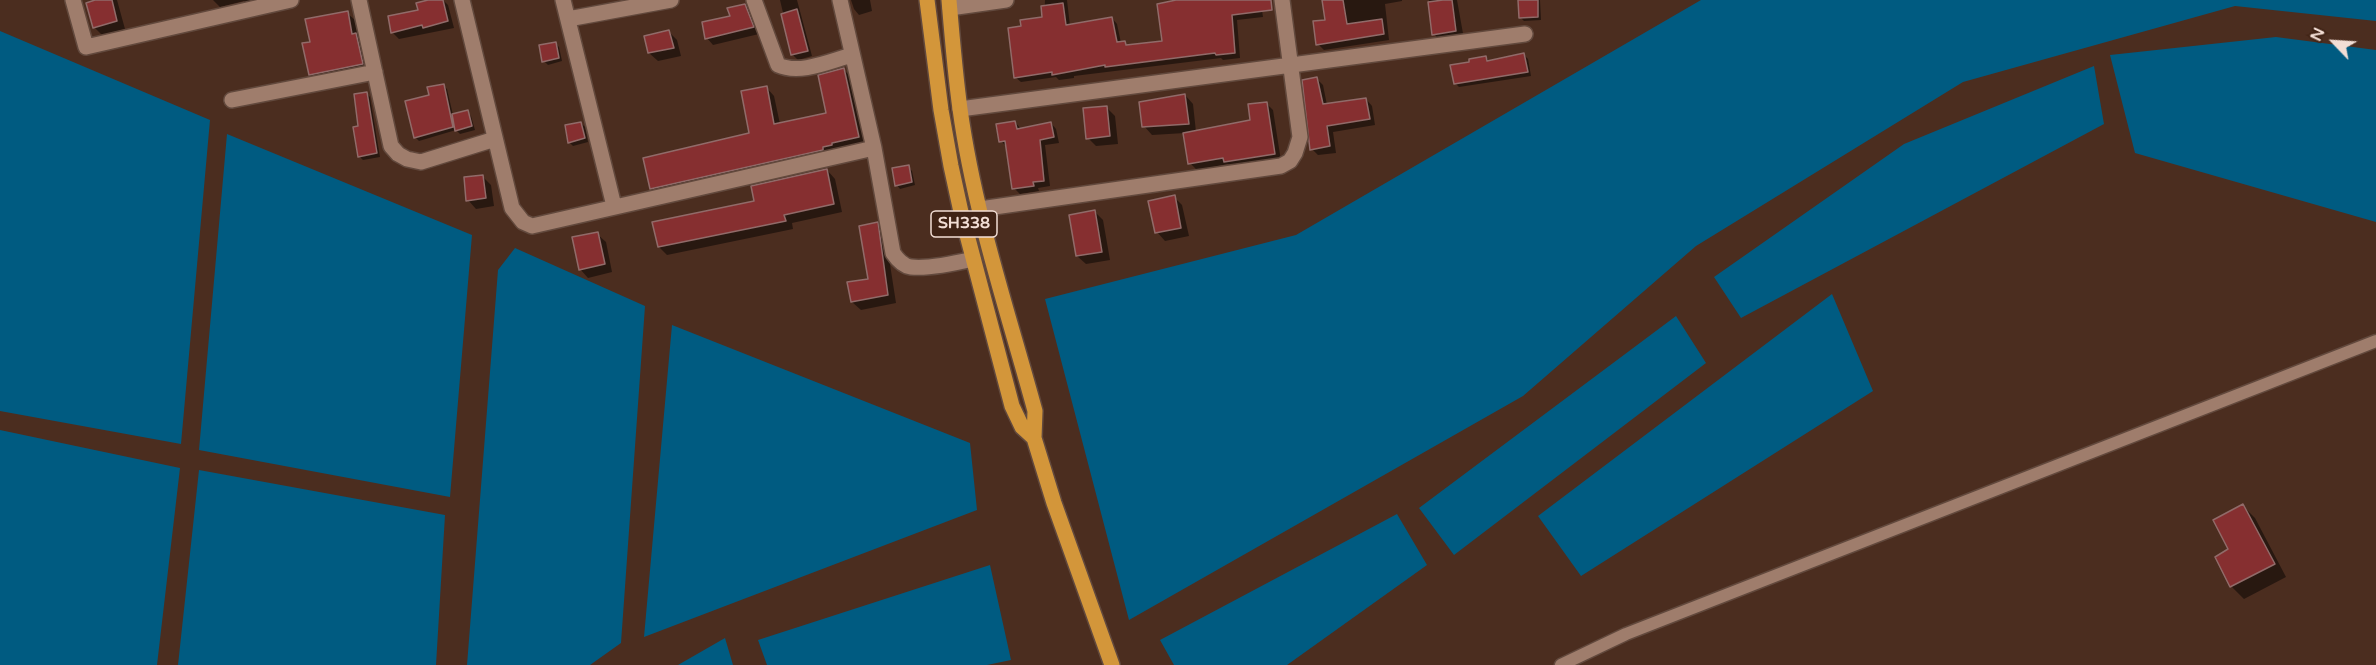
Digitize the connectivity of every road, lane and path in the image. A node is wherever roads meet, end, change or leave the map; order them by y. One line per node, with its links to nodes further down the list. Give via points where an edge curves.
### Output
1 (73, 0): 2 (street, via 86,46)
2 (291, 0)
3 (359, 0): 17 (street)
4 (462, 0): 20 (street)
5 (563, 0): 13 (street)
6 (671, 0): 13 (street)
7 (754, 0): 15 (street, via 778,65 797,69)
8 (840, 0): 15 (street)
9 (927, 0): 24 (main road, SH338, via 943,121)
10 (1006, 0): 12 (street)
11 (1282, 0): 16 (street)
12 (950, 4): 19 (main road, SH338)
13 (568, 19): 22 (street)
14 (1525, 34): 16 (street)
15 (852, 55): 21 (street)
16 (1291, 67): 19 (street); 23 (street, via 1300,137 1295,153 1281,166)
17 (375, 72): 18 (street); 20 (street, via 391,147 398,154 421,162)
18 (232, 100)
19 (960, 109): 23 (main road, SH338)
20 (495, 139): 22 (street, via 512,208 523,222 532,226)
21 (874, 148): 22 (street); 24 (street, via 897,258 910,267)
22 (614, 206)
23 (980, 209): 26 (main road, SH338, via 1035,411)
24 (973, 259): 26 (main road, SH338, via 1012,406 1022,427)
25 (2376, 341): 28 (lane, via 1626,634)
26 (1034, 438): 27 (main road, SH338, via 1062,531)
27 (1112, 665)
28 (1561, 665)

